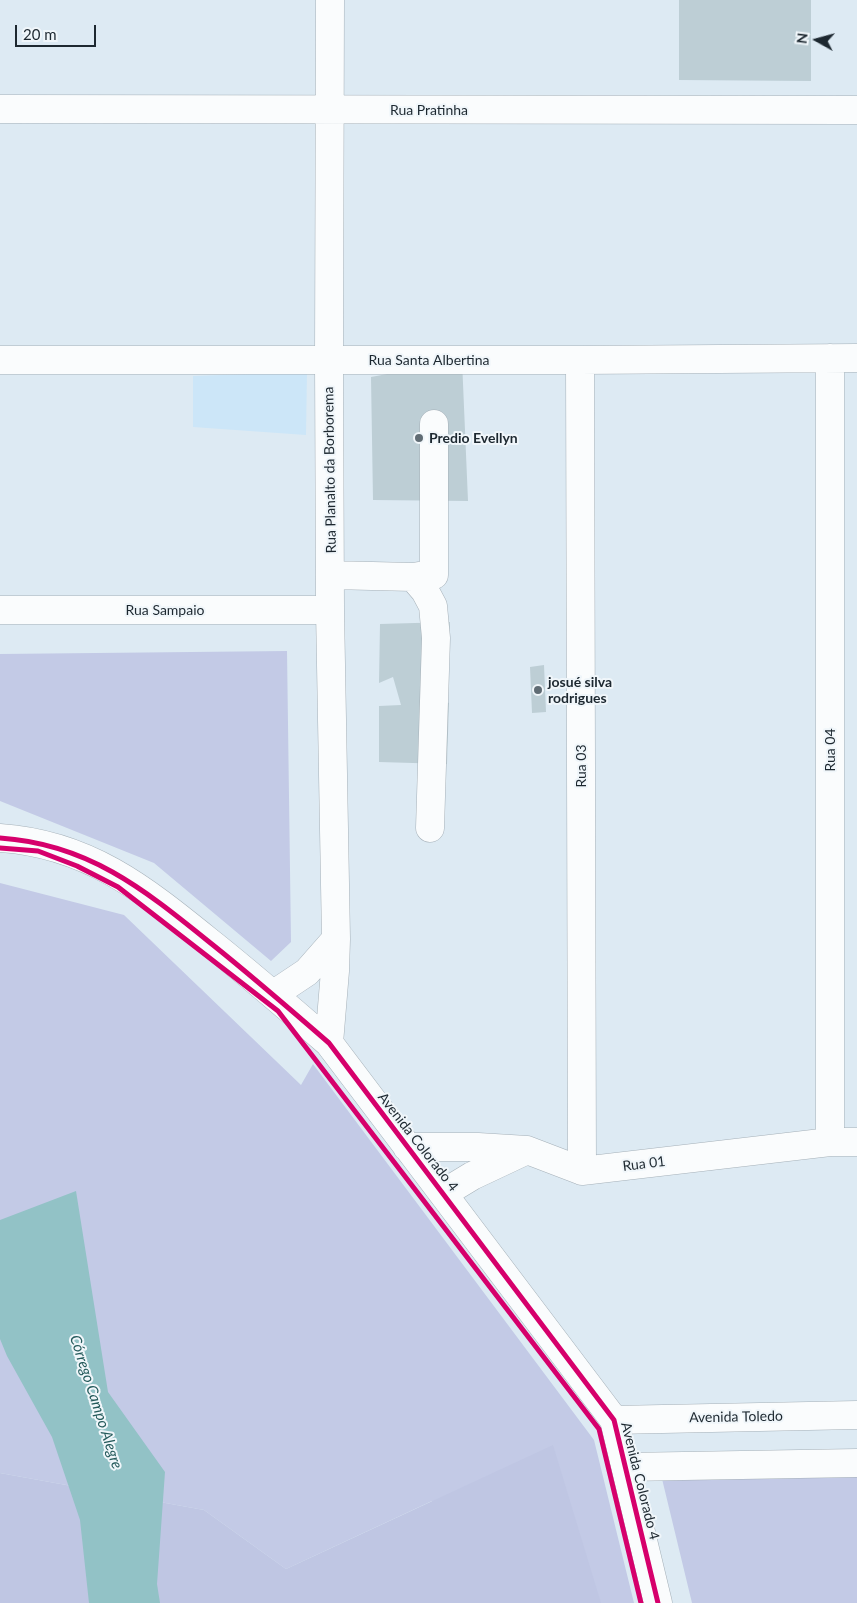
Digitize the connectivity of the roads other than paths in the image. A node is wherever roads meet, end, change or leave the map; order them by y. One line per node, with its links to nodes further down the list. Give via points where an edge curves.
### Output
1 (330, 0): 3 (street, Rua Planalto da Borborema)
2 (0, 110): 3 (street, Rua Pratinha)
3 (330, 110): 4 (street, Rua Pratinha); 8 (street, Rua Planalto da Borborema)
4 (857, 110)
5 (830, 358): 6 (street, Rua Santa Albertina); 9 (street, Rua Santa Albertina); 20 (street, Rua 04)
6 (857, 358)
7 (0, 360): 8 (street, Rua Santa Albertina)
8 (329, 360): 9 (street, Rua Santa Albertina); 11 (street, Rua Planalto da Borborema)
9 (580, 360): 24 (street, Rua 03)
10 (434, 424): 12 (street, via 434,575)
11 (331, 575): 12 (street); 14 (street, Rua Planalto da Borborema)
12 (413, 577): 15 (street, via 433,606 436,638)
13 (0, 610): 14 (street, Rua Sampaio)
14 (330, 610): 17 (street, Rua Planalto da Borborema)
15 (430, 828)
16 (0, 838): 18 (street, Avenida Colorado 4, via 36,842 75,853 124,877)
17 (336, 939): 18 (street, via 307,972); 19 (street, Rua Planalto da Borborema)
18 (274, 994): 19 (street, Avenida Colorado 4)
19 (329, 1043): 22 (street, Avenida Colorado 4)
20 (830, 1142): 21 (street, Rua 01); 24 (street, Rua 01)
21 (857, 1142)
22 (407, 1147): 23 (street, Rua 01); 25 (street, Avenida Colorado 4)
23 (527, 1150): 24 (street, Rua 01); 25 (street)
24 (582, 1171)
25 (444, 1193): 27 (street, Avenida Colorado 4)
26 (857, 1415): 27 (street, Avenida Toledo)
27 (614, 1420): 29 (street, Avenida Colorado 4)
28 (857, 1463): 29 (street)
29 (626, 1467): 30 (street, Avenida Colorado 4)
30 (658, 1603)

